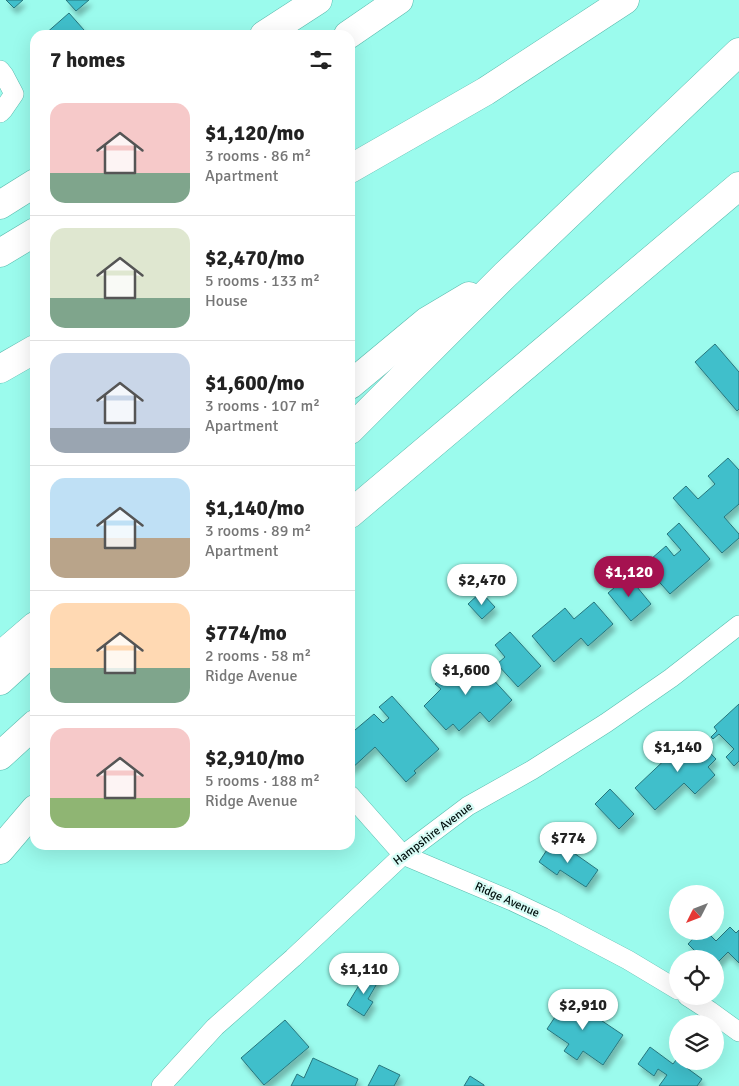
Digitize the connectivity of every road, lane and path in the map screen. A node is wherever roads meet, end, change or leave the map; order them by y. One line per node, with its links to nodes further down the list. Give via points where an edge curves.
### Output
1 (318, 0): 4 (highway)
2 (400, 0): 5 (highway)
3 (625, 0): 9 (highway, via 486,91)
4 (272, 30)
5 (355, 30)
6 (739, 52): 15 (highway)
7 (0, 70): 8 (street, via 14,94)
8 (0, 113)
9 (355, 166)
10 (30, 186): 12 (highway)
11 (739, 186): 20 (highway)
12 (0, 205)
13 (30, 235): 14 (highway)
14 (0, 253)
15 (505, 275): 18 (highway, via 428,321); 19 (highway)
16 (30, 352): 17 (highway)
17 (0, 369)
18 (355, 381)
19 (355, 425)
20 (355, 510)
21 (739, 626): 33 (street, Hampshire Avenue, via 606,723 468,806)
22 (30, 630): 24 (highway)
23 (30, 654): 25 (highway)
24 (0, 656)
25 (0, 681)
26 (30, 729): 27 (highway)
27 (0, 756)
28 (30, 799): 31 (highway)
29 (355, 801): 33 (street, Ridge Avenue)
30 (30, 815): 32 (highway)
31 (0, 826)
32 (0, 850)
33 (403, 855): 34 (street, Ridge Avenue, via 552,920); 37 (street, Hampshire Avenue, via 214,1027)
34 (669, 985)
35 (701, 1005): 36 (street)
36 (739, 1032)
37 (161, 1086)

